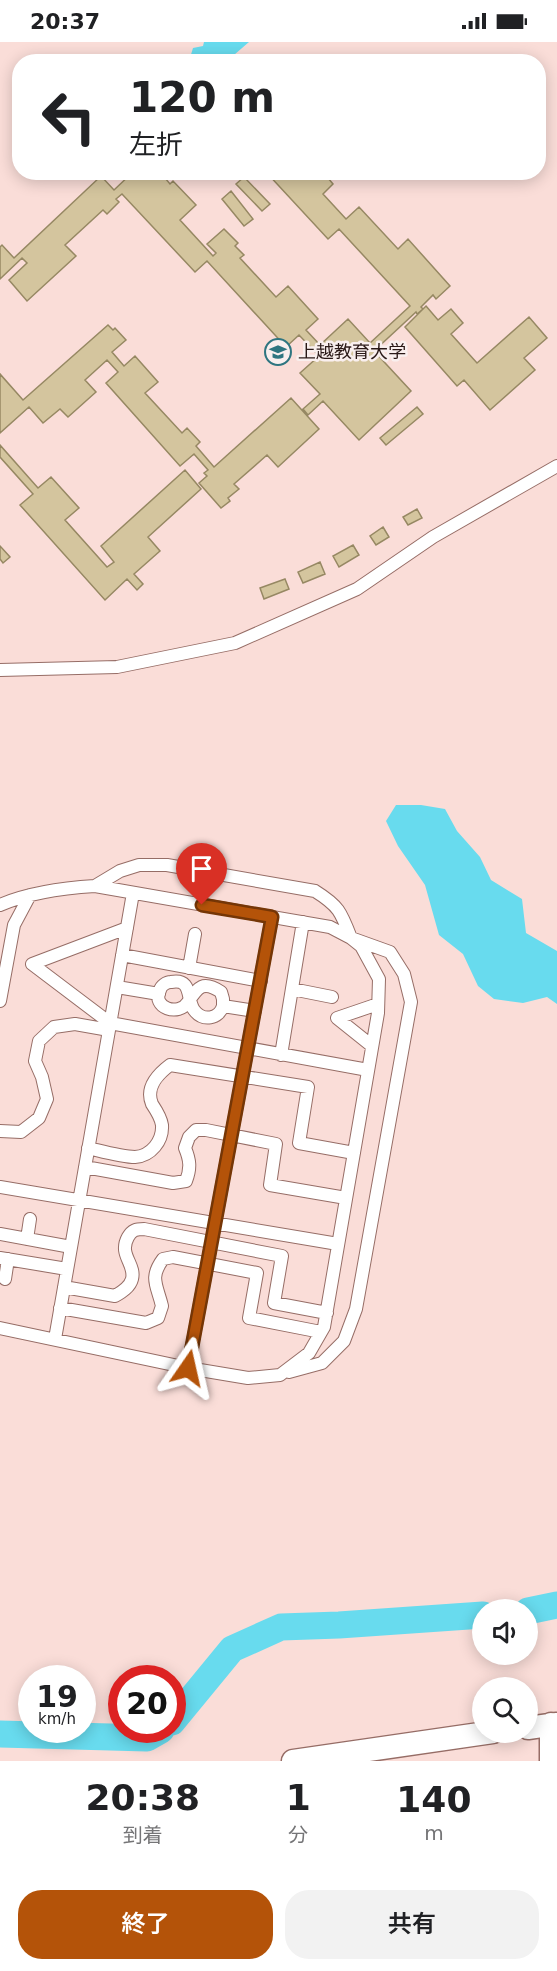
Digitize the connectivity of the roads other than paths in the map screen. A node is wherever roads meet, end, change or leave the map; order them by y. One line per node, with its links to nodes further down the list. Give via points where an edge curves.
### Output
1 (557, 466): 2 (lane, via 433,537 357,589 235,643 117,667)
2 (0, 670)
3 (95, 886): 4 (lane); 5 (lane); 11 (lane, via 139,865 167,865 315,891 333,903)
4 (133, 893): 7 (lane); 9 (lane)
5 (30, 895): 6 (lane); 20 (lane, via 14,925)
6 (0, 905)
7 (272, 917): 8 (lane); 14 (lane)
8 (303, 922): 11 (lane, via 330,927); 16 (lane)
9 (127, 928): 12 (lane); 24 (lane, via 32,964)
10 (195, 934): 13 (lane)
11 (351, 938): 21 (lane, via 361,946 379,979); 56 (lane, via 390,952 404,974 411,1002 356,1309 344,1341 322,1363)
12 (122, 955): 13 (lane); 15 (lane)
13 (189, 968): 14 (lane)
14 (261, 981): 23 (lane)
15 (117, 987): 17 (lane); 24 (lane)
16 (292, 989): 18 (lane); 27 (lane)
17 (159, 994): 19 (lane, via 162,1006 176,1010 182,1009); 19 (lane, via 166,983 181,982)
18 (332, 997)
19 (190, 998): 22 (lane, via 195,1012 208,1018 215,1017); 22 (lane, via 198,988 209,985 221,992)
20 (0, 1001)
21 (378, 1004): 25 (lane); 25 (lane, via 337,1018)
22 (223, 1006): 23 (lane)
23 (255, 1011): 26 (lane)
24 (110, 1027): 26 (lane); 30 (lane, via 75,1024 54,1028 39,1041 35,1061 47,1099 39,1118 21,1132); 32 (lane)
25 (372, 1046): 28 (lane)
26 (248, 1049): 27 (lane); 29 (lane)
27 (281, 1054): 28 (lane)
28 (368, 1070): 33 (lane)
29 (243, 1076): 31 (lane); 32 (lane, via 170,1065 158,1074 152,1086 151,1101 162,1125 159,1141 150,1152 134,1157); 33 (lane, via 308,1087 299,1143)
30 (0, 1131)
31 (232, 1136): 34 (lane, via 196,1130 185,1148 190,1160 186,1181 173,1183); 36 (lane, via 276,1144 270,1185); 39 (lane)
32 (88, 1148): 34 (lane)
33 (354, 1153): 36 (lane)
34 (85, 1167): 37 (lane)
35 (0, 1187): 37 (lane)
36 (346, 1198): 43 (lane)
37 (79, 1200): 39 (lane); 44 (lane)
38 (30, 1219): 41 (lane)
39 (216, 1224): 42 (lane); 43 (lane)
40 (0, 1234): 41 (lane)
41 (27, 1239): 44 (lane)
42 (213, 1241): 46 (lane); 49 (lane, via 135,1229 125,1243 133,1271 132,1281 124,1290 115,1296); 51 (lane, via 282,1256 274,1303)
43 (338, 1244): 51 (lane)
44 (71, 1247): 47 (lane)
45 (4, 1259): 47 (lane); 48 (lane)
46 (209, 1263): 50 (lane, via 163,1259 155,1270 154,1283 162,1306 158,1318 146,1323); 53 (lane, via 257,1273 249,1318); 55 (lane)
47 (67, 1269): 49 (lane)
48 (5, 1279)
49 (64, 1287): 50 (lane)
50 (60, 1308): 54 (lane)
51 (327, 1313): 53 (lane)
52 (0, 1328): 54 (lane)
53 (321, 1332): 56 (lane, via 309,1353)
54 (55, 1339): 55 (lane)
55 (188, 1368): 56 (lane, via 248,1378)
56 (280, 1374)
57 (554, 1724): 58 (street); 62 (street)
58 (538, 1726)
59 (472, 1736): 60 (street)
60 (342, 1758): 61 (street)
61 (293, 1761)
62 (551, 1761)

